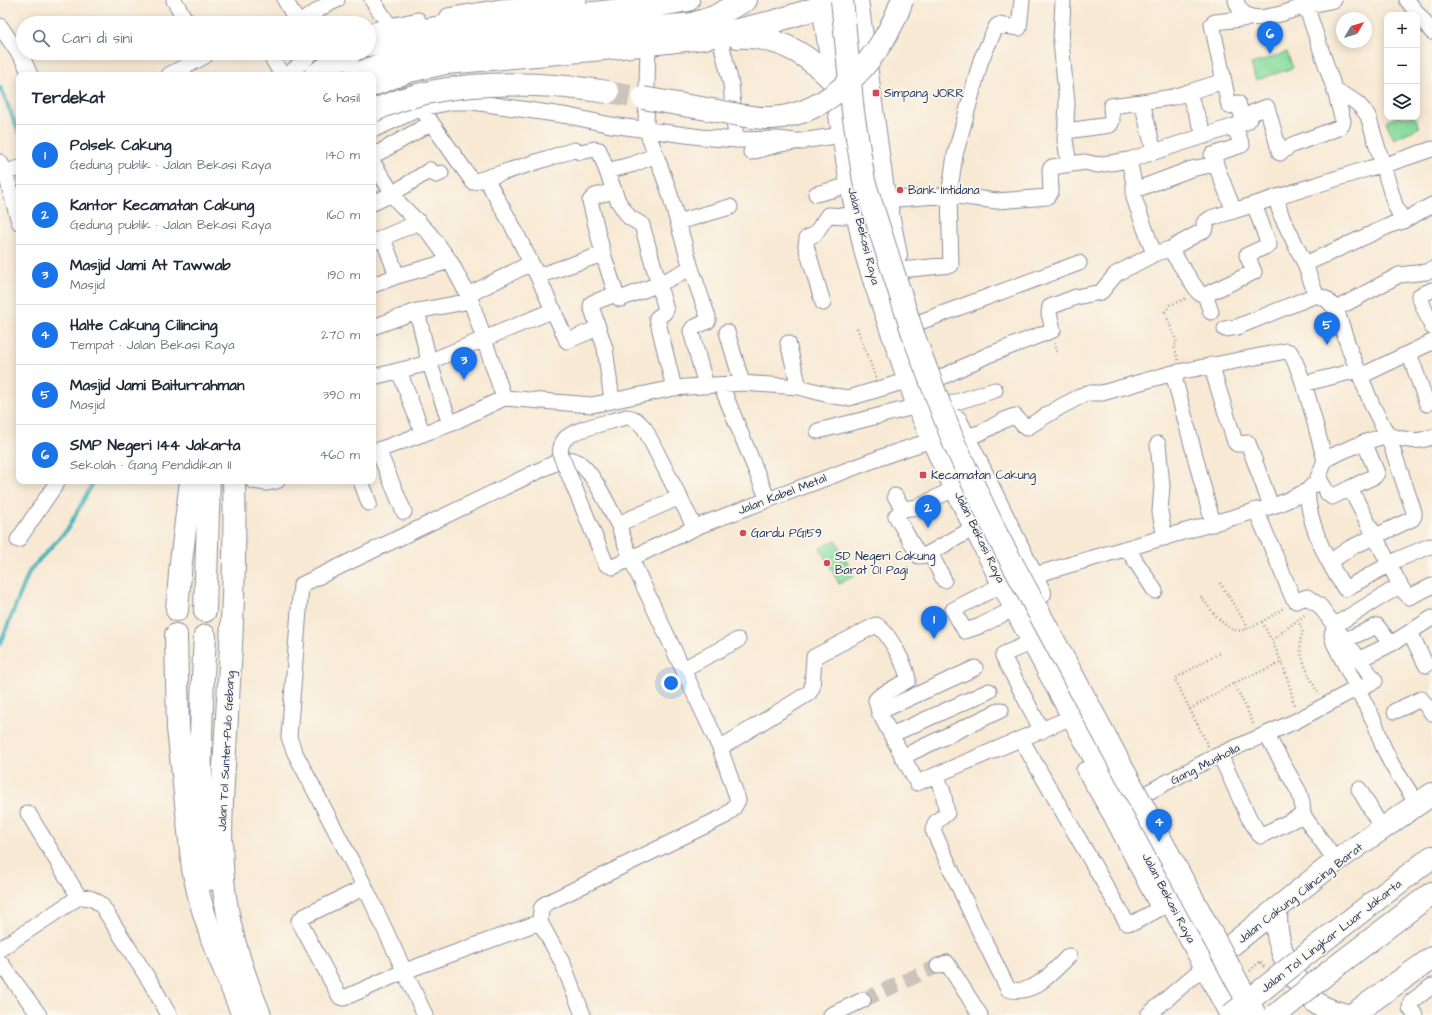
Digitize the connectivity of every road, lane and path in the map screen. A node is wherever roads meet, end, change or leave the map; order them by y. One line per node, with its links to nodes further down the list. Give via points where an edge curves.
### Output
1 (174, 0): 19 (street)
2 (285, 0): 20 (street)
3 (337, 0): 21 (street)
4 (372, 0): 24 (street)
5 (580, 0): 17 (street)
6 (688, 0): 28 (highway, via 603,12 456,25)
7 (746, 0): 27 (highway, via 714,17)
8 (794, 0): 27 (highway, via 735,17)
9 (857, 0): 43 (highway)
10 (902, 0): 50 (highway, bridge, via 887,34 860,71 831,95 798,112 781,117 758,118)
11 (1022, 0): 82 (street, via 1019,28 998,25 981,60 955,154)
12 (1063, 0): 58 (street, via 1061,42 1064,51 1068,111)
13 (1236, 0): 22 (street, via 1242,13)
14 (1334, 0): 18 (street)
15 (1407, 0): 26 (street)
16 (832, 2): 27 (highway, via 738,31); 45 (highway, Jalan Bekasi Raya); 279 (highway, bridge, via 864,181 914,337 951,436 1004,549)
17 (499, 4): 24 (street)
18 (1306, 6): 22 (street, via 1259,19); 49 (street)
19 (183, 16)
20 (295, 16)
21 (310, 16)
22 (1250, 18): 44 (street, via 1212,24)
23 (0, 26): 30 (street)
24 (390, 26): 25 (street)
25 (376, 29)
26 (1432, 32)
27 (704, 34): 29 (highway); 41 (highway, via 449,46 401,56); 45 (highway, via 753,37 779,42 803,54); 61 (street, via 731,84)
28 (376, 43)
29 (648, 45): 42 (highway, via 446,62); 57 (street)
30 (16, 49)
31 (23, 60): 36 (street)
32 (197, 60): 37 (street)
33 (273, 60): 38 (street)
34 (304, 60): 39 (street)
35 (339, 60): 40 (highway)
36 (29, 72)
37 (175, 72)
38 (280, 72)
39 (291, 72)
40 (320, 72)
41 (362, 72)
42 (399, 74): 46 (highway); 51 (street)
43 (867, 78): 45 (highway); 84 (highway)
44 (1224, 81): 48 (street); 55 (street, via 1229,106 1238,103)
45 (834, 82): 59 (highway, Jalan Bekasi Raya)
46 (376, 84)
47 (608, 92): 53 (highway, bridge, via 546,85 490,85 419,96)
48 (1188, 92): 52 (street); 60 (street)
49 (1335, 92): 55 (street, via 1342,125 1292,145 1280,153 1267,107 1252,113 1248,121); 71 (street, via 1362,106 1372,123)
50 (643, 98)
51 (416, 100): 54 (street); 56 (street); 57 (street, via 507,106 611,125)
52 (1142, 102): 58 (street, via 1111,106 1110,125); 65 (street)
53 (376, 110)
54 (431, 123): 66 (street); 76 (street, via 473,182)
55 (1239, 125): 60 (street); 70 (street, via 1242,145 1212,155)
56 (376, 128)
57 (646, 128): 61 (street); 67 (street)
58 (1066, 131): 69 (street)
59 (842, 135): 62 (street); 77 (highway, Jalan Bekasi Raya)
60 (1205, 136): 65 (street)
61 (736, 140): 62 (street, via 778,139)
62 (803, 142): 64 (street)
63 (1432, 149): 71 (street)
64 (752, 152)
65 (1154, 152): 68 (street)
66 (376, 154)
67 (656, 155): 74 (street); 94 (street)
68 (1130, 160): 69 (street, via 1097,165 1085,162); 78 (street)
69 (1069, 164): 82 (street, via 1052,167 1051,192 1047,197 997,201)
70 (1216, 164): 78 (street, via 1191,169); 90 (street)
71 (1385, 165): 83 (street); 92 (street, via 1395,204)
72 (376, 168): 80 (street)
73 (7, 169): 89 (street)
74 (607, 171): 76 (street, via 601,152 597,148 580,152 574,150); 79 (street)
75 (441, 173): 80 (street, via 436,175 430,170)
76 (486, 180): 103 (street)
77 (851, 186): 81 (street); 91 (highway, Jalan Bekasi Raya)
78 (1135, 190): 98 (street, via 1134,198)
79 (614, 191): 97 (street, via 595,196 590,201); 108 (street, via 629,217 642,225)
80 (392, 194): 85 (street); 93 (street)
81 (816, 194)
82 (949, 196): 84 (street); 104 (street, via 952,265)
83 (1276, 197): 86 (street); 101 (street, via 1281,215)
84 (885, 200): 104 (highway)
85 (376, 202)
86 (1254, 204): 90 (street); 111 (street, via 1268,247 1247,255 1254,272)
87 (1432, 205): 92 (street)
88 (730, 207): 94 (street)
89 (16, 209)
90 (1234, 211): 96 (street, via 1206,220 1204,230)
91 (857, 214): 114 (street, via 828,215 815,234 807,238 806,246); 137 (highway, Jalan Bekasi Raya, via 875,283)
92 (1403, 221): 101 (street)
93 (419, 222): 95 (street); 99 (street)
94 (678, 222): 102 (street)
95 (378, 240): 106 (street)
96 (1170, 249): 98 (street); 111 (street)
97 (603, 254): 103 (street); 110 (street)
98 (1154, 254): 136 (street, via 1116,274 1101,292 1076,297 1050,307 1049,313 1054,330 988,355)
99 (450, 261): 106 (street); 113 (street)
100 (1079, 263): 119 (street)
101 (1305, 264): 112 (street)
102 (691, 268): 108 (street); 140 (street, via 709,319 693,328 691,332)
103 (534, 270): 113 (street); 115 (street)
104 (900, 270): 119 (highway)
105 (1430, 275): 116 (street, via 1399,275)
106 (397, 276): 107 (street)
107 (376, 284)
108 (659, 284): 110 (street, via 620,299); 142 (street, via 666,310 657,318 657,322)
109 (1432, 290): 121 (street, via 1420,296)
110 (616, 294): 122 (street, via 592,303)
111 (1202, 294): 118 (street); 133 (path, via 1170,305 1165,312 1177,343 1174,346)
112 (1316, 295): 116 (street, via 1326,299); 124 (street, via 1237,327)
113 (469, 298): 117 (street); 126 (street)
114 (823, 303)
115 (554, 310): 122 (street, via 567,341); 126 (street)
116 (1336, 310): 134 (street)
117 (416, 311): 120 (street); 130 (street)
118 (1211, 312)
119 (920, 322): 136 (highway)
120 (376, 326)
121 (1432, 327)
122 (598, 328): 146 (street, via 605,348)
123 (856, 328): 143 (path)
124 (1225, 329)
125 (727, 332): 138 (street)
126 (485, 339): 130 (street); 145 (street)
127 (1432, 342): 129 (street)
128 (788, 343): 141 (street)
129 (1409, 354): 134 (street); 148 (street)
130 (429, 361): 132 (street); 150 (street)
131 (1211, 366): 133 (street); 139 (street, via 1286,351 1290,352); 174 (street, via 1235,442 1248,443)
132 (399, 371): 135 (street); 152 (street)
133 (1177, 372): 153 (street, Jalan Kabel Metal, via 1102,393 1087,393 1026,428 1015,416 977,434); 180 (street)
134 (1360, 373): 139 (street); 154 (street)
135 (376, 374)
136 (940, 378): 147 (highway)
137 (909, 380): 143 (street); 149 (highway, Jalan Bekasi Raya)
138 (742, 383): 140 (street); 141 (street)
139 (1303, 384): 160 (street)
140 (713, 385): 142 (street); 172 (street)
141 (799, 386): 143 (street, via 849,398)
142 (674, 388): 146 (street)
143 (881, 389)
144 (995, 390): 147 (street)
145 (504, 398): 146 (street, via 592,405); 150 (street)
146 (612, 401)
147 (950, 404): 153 (highway)
148 (1427, 404)
149 (918, 406): 151 (street); 156 (highway, Jalan Bekasi Raya)
150 (450, 424): 152 (street)
151 (818, 431)
152 (423, 434): 159 (street)
153 (962, 434): 156 (street, Jalan Kabel Metal); 178 (highway)
154 (1388, 436): 155 (street, via 1412,442); 158 (street); 183 (street, via 1414,516)
155 (1432, 438)
156 (932, 440): 167 (highway, Jalan Bekasi Raya); 172 (street, Jalan Kabel Metal, via 860,464)
157 (1158, 444): 184 (street, via 1162,486 1160,512)
158 (1365, 444): 160 (street); 168 (street, via 1377,473)
159 (376, 451): 177 (street)
160 (1325, 460): 161 (street)
161 (1318, 477): 168 (street, via 1332,497); 169 (street)
162 (56, 484): 185 (street)
163 (191, 484): 203 (highway)
164 (210, 484): 204 (highway)
165 (234, 484): 259 (highway, Jalan Tol Sunter–Pulo Gebang, via 234,567 221,829 224,889)
166 (362, 484): 173 (street)
167 (955, 488): 175 (street, via 918,507); 181 (highway, Jalan Bekasi Raya)
168 (1350, 488): 183 (street)
169 (1307, 491): 174 (street); 190 (street, via 1308,510)
170 (895, 496): 175 (street)
171 (680, 497): 179 (street); 182 (street); 189 (street, Jalan Kabel Metal, bridge, via 645,429 632,418 626,417 572,434 562,443 561,456 608,566 613,567)
172 (768, 500): 182 (street, Jalan Kabel Metal)
173 (369, 503)
174 (1271, 506): 176 (street)
175 (903, 509): 188 (street, via 896,516 919,556)
176 (1256, 510): 180 (street); 200 (street, via 1277,563)
177 (404, 512)
178 (1000, 513): 181 (street); 192 (highway)
179 (618, 524): 189 (street); 252 (street, via 584,467 566,460 301,585 289,737)
180 (1213, 524): 184 (street)
181 (975, 527): 188 (street); 195 (highway, Jalan Bekasi Raya)
182 (695, 528): 189 (street, Jalan Kabel Metal)
183 (1376, 536): 190 (street, via 1350,548); 191 (street)
184 (1165, 538): 187 (street)
185 (18, 540)
186 (1430, 546): 191 (street)
187 (1127, 548): 192 (street); 198 (street)
188 (930, 553): 193 (street)
189 (631, 559): 223 (street)
190 (1330, 562): 191 (street, via 1345,589)
191 (1388, 565): 197 (street)
192 (1031, 576): 245 (highway)
193 (944, 580)
194 (1220, 583): 209 (path)
195 (1003, 584): 202 (highway, Jalan Bekasi Raya); 202 (street, via 953,610 965,631)
196 (1432, 586): 197 (street, via 1409,597)
197 (1402, 589): 208 (street, via 1396,588)
198 (1155, 591)
199 (1200, 596): 209 (path, via 1216,616 1232,630 1238,631)
200 (1296, 601): 201 (street, via 1307,597); 207 (path)
201 (1320, 606): 206 (path); 208 (street)
202 (1015, 608): 216 (highway, Jalan Bekasi Raya)
203 (177, 610)
204 (206, 611)
205 (1432, 618): 210 (street)
206 (1298, 620): 214 (path); 227 (path, via 1303,628 1299,644 1307,670)
207 (1262, 622): 209 (path); 214 (path)
208 (1334, 625): 215 (street); 225 (street, via 1332,638)
209 (1248, 627)
210 (1410, 632): 217 (street); 221 (street)
211 (176, 635): 271 (highway, via 178,728 193,869 208,926)
212 (205, 636): 259 (highway, via 202,738 206,847 217,907 228,937)
213 (738, 640): 223 (street)
214 (1272, 640): 220 (path)
215 (1345, 640): 217 (street, via 1377,626); 219 (street)
216 (1032, 642): 233 (highway, Jalan Bekasi Raya); 235 (street, via 1003,656)
217 (1391, 644): 219 (street)
218 (1221, 652): 228 (path, via 1176,678)
219 (1358, 660): 225 (street, Gang Musholla, via 1375,681)
220 (1281, 663): 224 (path); 234 (path, via 1292,691)
221 (1426, 664)
222 (975, 668): 231 (street)
223 (683, 669): 239 (street)
224 (1234, 684): 228 (path); 237 (path)
225 (1359, 690): 227 (street, Gang Musholla); 246 (street, via 1392,765)
226 (990, 691): 236 (street)
227 (1325, 705): 234 (street, Gang Musholla)
228 (1190, 709): 240 (path)
229 (1001, 710): 241 (street)
230 (1395, 711): 232 (street, via 1421,699)
231 (879, 712): 236 (street); 239 (street, via 876,700 908,680 888,638 882,628 876,625 814,657 812,688 809,693)
232 (1432, 713)
233 (1072, 718): 235 (street); 255 (highway, Jalan Bekasi Raya)
234 (1296, 721): 237 (street, Gang Musholla)
235 (1042, 731): 238 (street)
236 (891, 735): 241 (street)
237 (1262, 736): 240 (street, Gang Musholla); 248 (street, via 1299,792)
238 (1021, 739): 243 (street); 255 (street, via 1127,923 1135,922)
239 (720, 748): 257 (street, via 738,800 734,809 725,816 545,904 541,909)
240 (1217, 756): 245 (street, Gang Musholla); 248 (street, via 1261,836)
241 (902, 757): 243 (street, via 917,783)
242 (1084, 770): 255 (street)
243 (936, 775): 261 (street, via 947,813 936,822 933,830 1008,989 1020,990 1035,985 1048,977)
244 (1359, 789): 249 (street)
245 (1145, 794): 260 (highway)
246 (1425, 800): 249 (highway, Jalan Cakung Cilincing Barat)
247 (28, 813): 254 (street)
248 (1302, 815): 251 (street)
249 (1384, 830): 251 (highway, Jalan Cakung Cilincing Barat)
250 (1432, 857): 278 (highway, Jalan Tol Lingkar Luar Jakarta, bridge)
251 (1336, 862): 256 (highway, Jalan Cakung Cilincing Barat)
252 (365, 887): 266 (street); 266 (street, via 303,917 299,924 340,997 348,996)
253 (1432, 893): 281 (highway, bridge)
254 (79, 897): 258 (street); 270 (street, via 88,897 102,906)
255 (1166, 906): 265 (highway, Jalan Bekasi Raya)
256 (1276, 909): 260 (highway, Jalan Cakung Cilincing Barat); 282 (highway, via 1280,951 1294,976 1317,1004)
257 (540, 922): 266 (street); 274 (street, via 563,964)
258 (0, 949)
259 (236, 949): 272 (highway, Jalan Tol Sunter–Pulo Gebang)
260 (1226, 950): 265 (highway, Jalan Cakung Cilincing Barat); 280 (highway)
261 (1069, 956)
262 (1432, 958): 283 (highway)
263 (0, 962): 269 (street)
264 (938, 966): 276 (street, via 947,963)
265 (1205, 966): 277 (street); 278 (highway, Jalan Bekasi Raya)
266 (405, 971): 273 (street)
267 (1432, 986): 284 (street, via 1410,1002 1410,1008)
268 (863, 1000): 275 (street)
269 (39, 1015)
270 (169, 1015)
271 (243, 1015)
272 (260, 1015)
273 (425, 1015)
274 (583, 1015)
275 (831, 1015)
276 (980, 1015)
277 (1148, 1015)
278 (1231, 1015)
279 (1255, 1015)
280 (1263, 1015)
281 (1276, 1015)
282 (1348, 1015)
283 (1352, 1015)
284 (1415, 1015)

